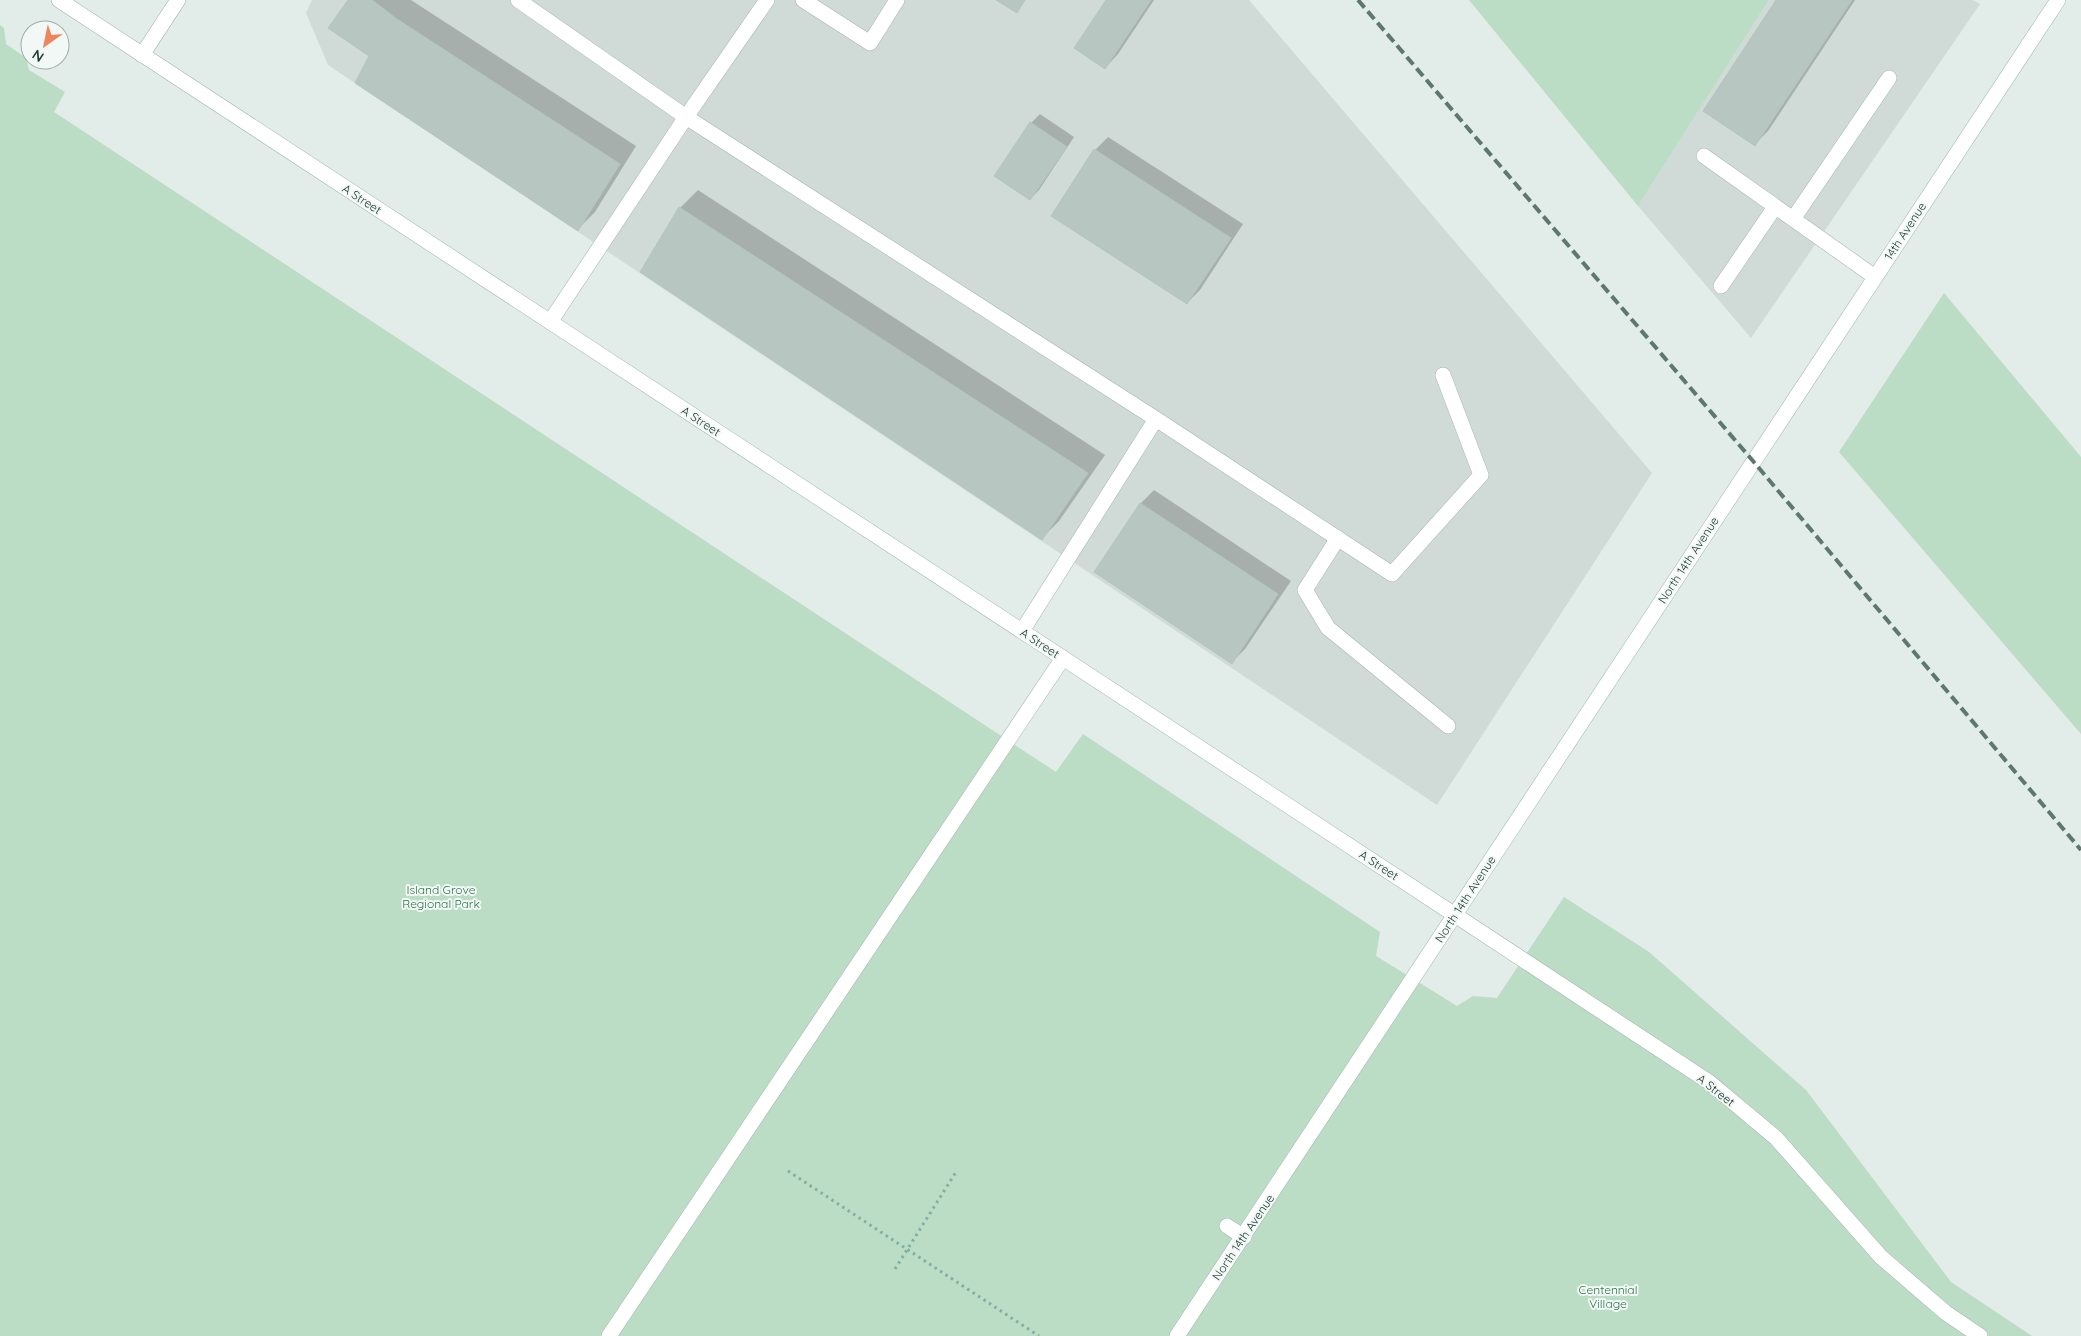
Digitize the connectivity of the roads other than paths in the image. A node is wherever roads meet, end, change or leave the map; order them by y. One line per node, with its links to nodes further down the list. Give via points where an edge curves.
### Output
1 (59, 0): 8 (street, A Street)
2 (178, 0): 8 (street)
3 (518, 0): 10 (street)
4 (767, 0): 10 (street)
5 (803, 0): 6 (street, via 870,43)
6 (897, 0)
7 (2058, 0): 14 (street, 14th Avenue)
8 (142, 55): 16 (street, A Street)
9 (1889, 78): 13 (street)
10 (686, 116): 16 (street); 18 (street)
11 (1704, 156): 12 (street)
12 (1775, 207): 13 (street); 15 (street)
13 (1793, 219): 14 (street)
14 (1875, 277): 19 (street, 14th Avenue)
15 (1721, 286)
16 (550, 322): 21 (street, A Street)
17 (1443, 375): 20 (street, via 1481,475 1392,574)
18 (1156, 419): 20 (street); 21 (street)
19 (1753, 461): 24 (street, North 14th Avenue)
20 (1338, 538): 23 (street, via 1305,590 1328,628)
21 (1022, 631): 22 (street, A Street)
22 (1063, 658): 24 (street, A Street); 27 (street)
23 (1448, 726)
24 (1455, 915): 26 (street, North 14th Avenue); 29 (street, A Street, via 1709,1082 1776,1138 1881,1257 1946,1313)
25 (1227, 1226): 26 (street)
26 (1244, 1237): 28 (street, North 14th Avenue)
27 (609, 1336)
28 (1177, 1336)
29 (1980, 1336)

